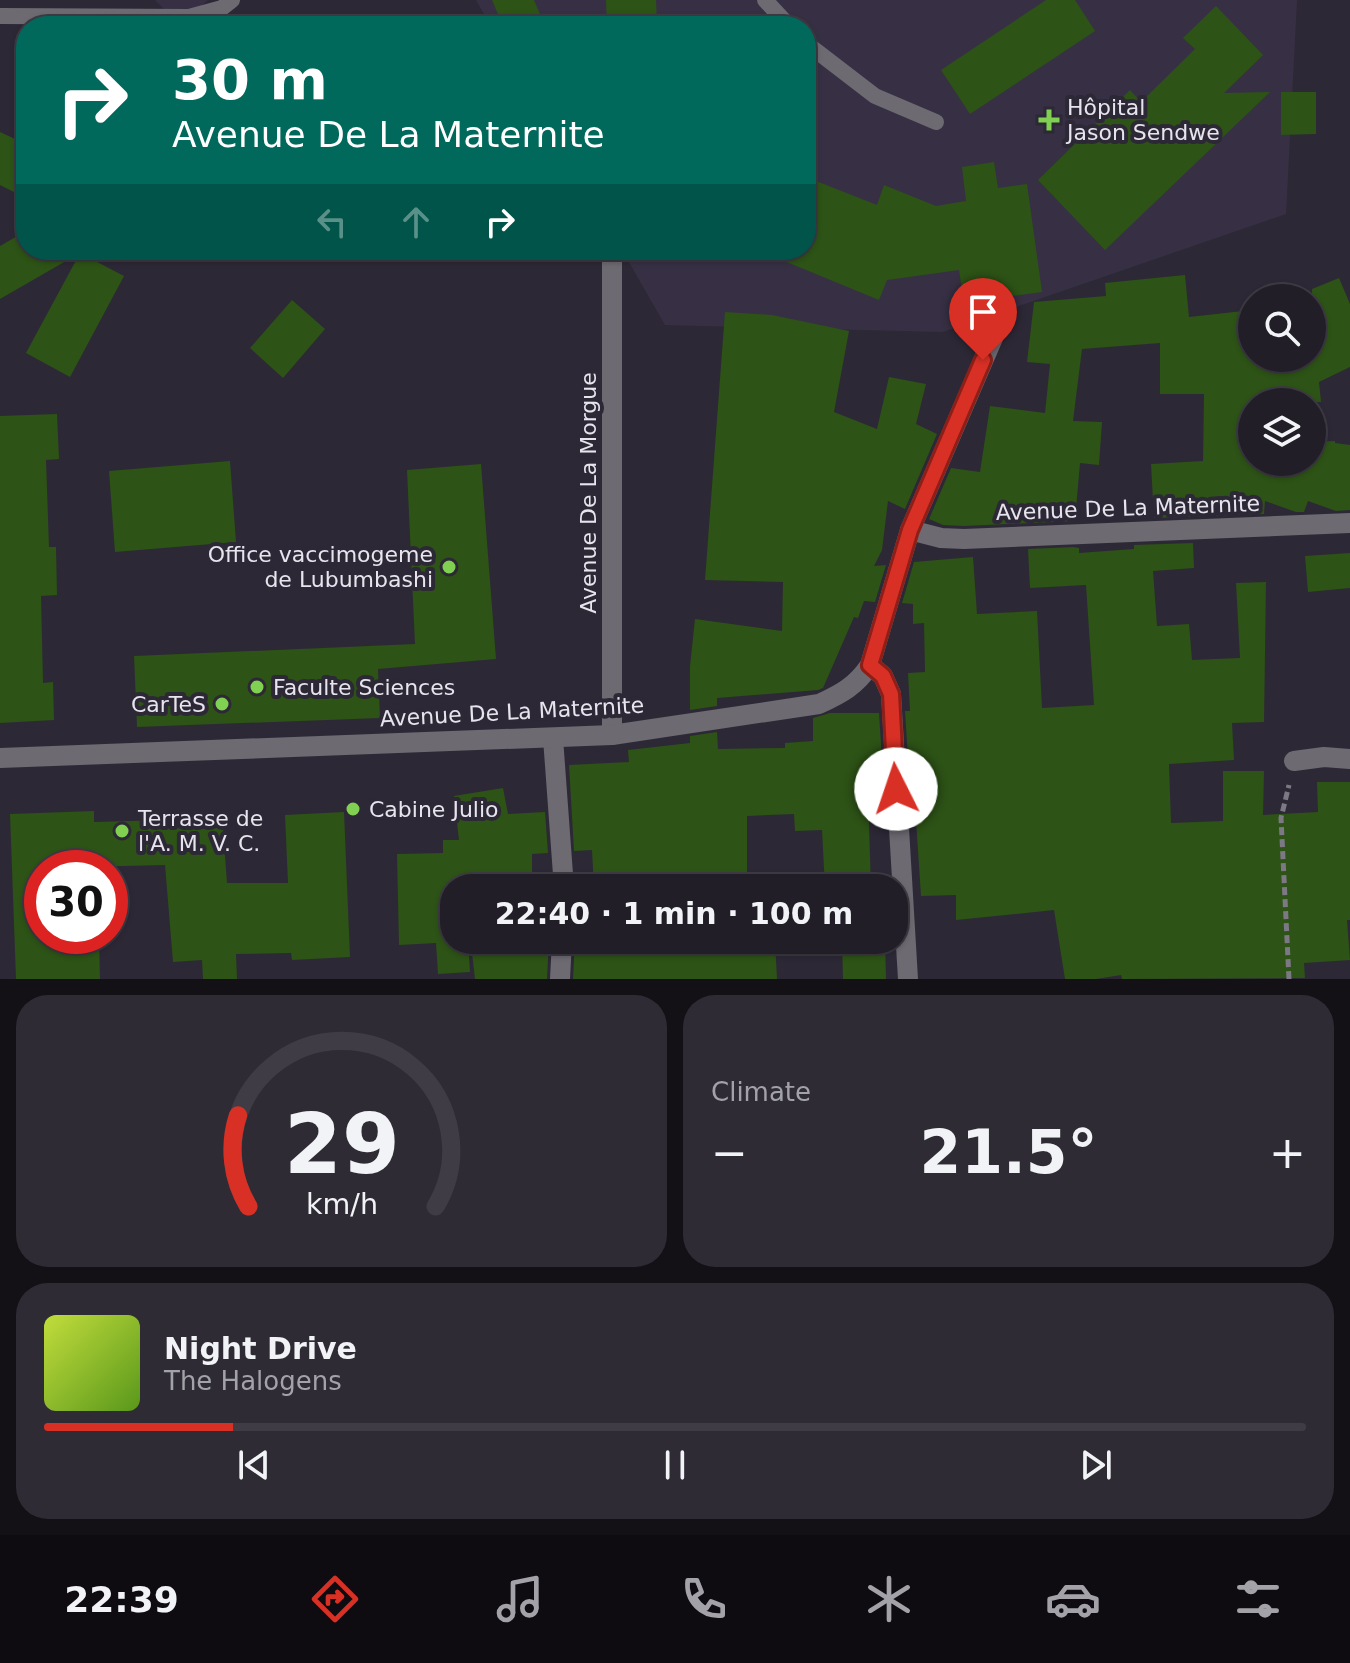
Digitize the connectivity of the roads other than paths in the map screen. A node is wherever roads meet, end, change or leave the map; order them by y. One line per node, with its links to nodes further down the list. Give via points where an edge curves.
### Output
1 (232, 0): 3 (lane)
2 (765, 0): 4 (lane)
3 (193, 16)
4 (780, 16)
5 (816, 51): 6 (lane, via 875,96)
6 (936, 122)
7 (612, 260): 12 (street, Avenue De La Morgue)
8 (996, 331): 10 (street, Avenue De La Maternite)
9 (1350, 523): 10 (street, Avenue De La Maternite, via 964,539)
10 (910, 530): 11 (street, Avenue De La Maternite)
11 (870, 665): 12 (street, Avenue De La Maternite, via 858,682 819,704); 20 (street, via 883,676 891,694)
12 (612, 735): 13 (street, Avenue De La Maternite)
13 (553, 738): 14 (street, Avenue De La Maternite); 17 (street)
14 (0, 758)
15 (1350, 759): 16 (street)
16 (1294, 761)
17 (563, 874)
18 (561, 954): 19 (street)
19 (560, 979)
20 (908, 979)

